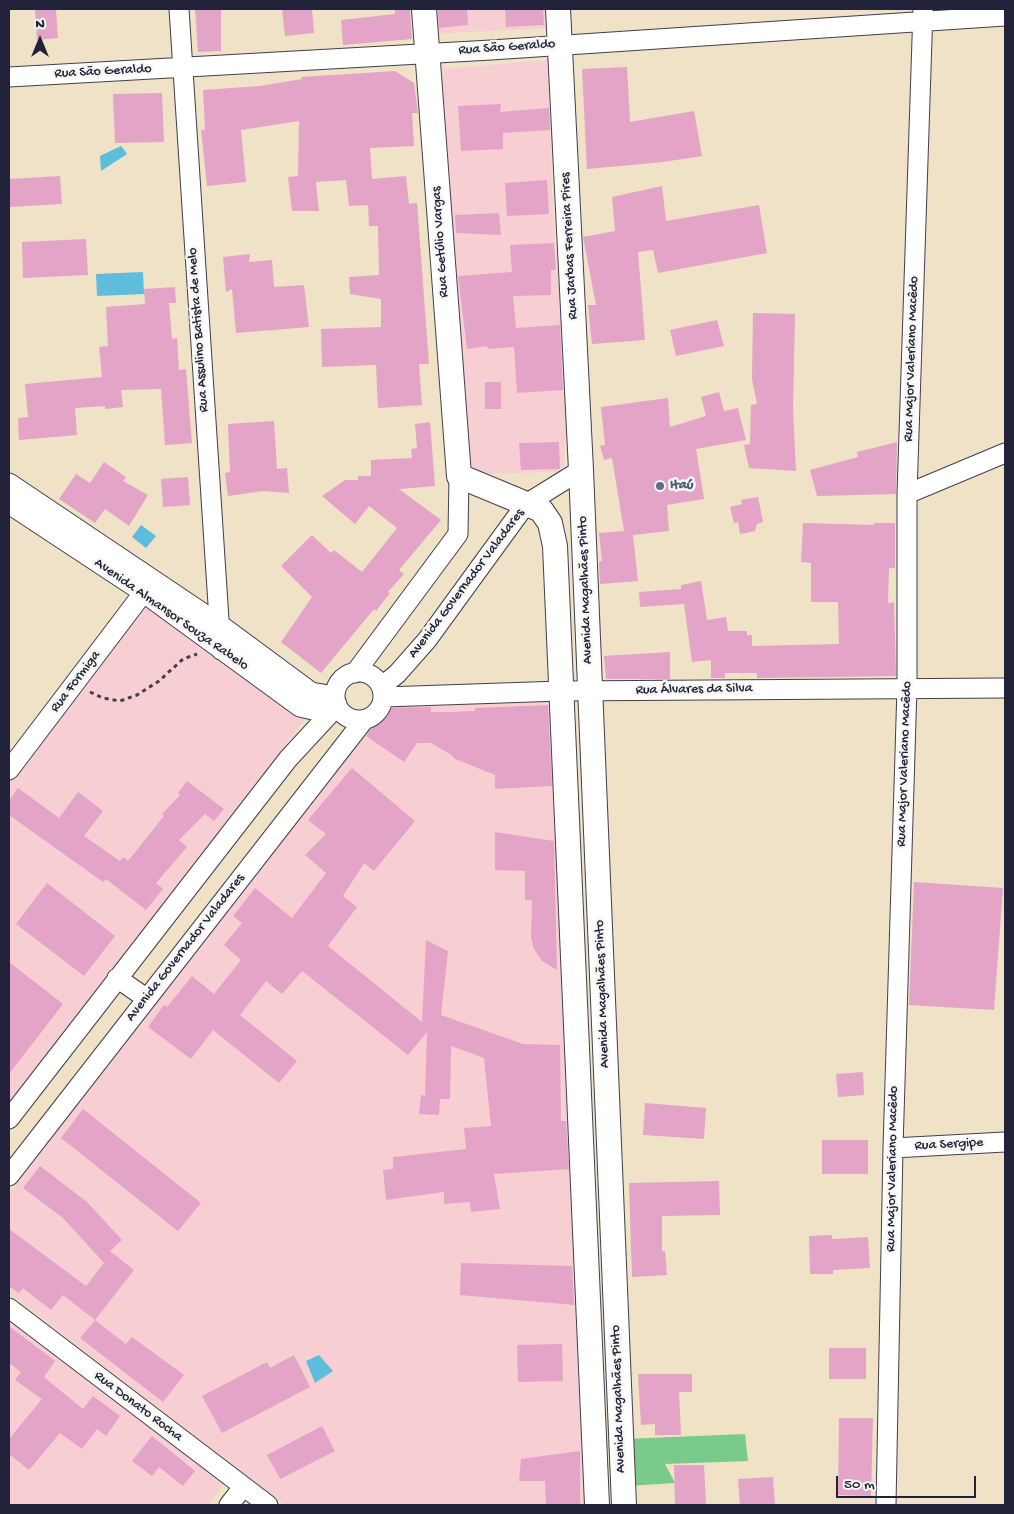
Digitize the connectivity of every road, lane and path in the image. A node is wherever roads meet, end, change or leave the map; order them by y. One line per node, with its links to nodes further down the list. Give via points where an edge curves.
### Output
1 (179, 9): 8 (street, Rua Assulino Batista de Melo)
2 (424, 9): 7 (main road, Rua Getúlio Vargas)
3 (558, 9): 6 (main road, Rua Jarbas Ferreira Pires)
4 (923, 16): 5 (street, Rua São Geraldo); 6 (street, Rua São Geraldo); 14 (street, Rua Major Valeriano Macêdo)
5 (1005, 16)
6 (560, 45): 7 (street, Rua São Geraldo); 12 (main road, Rua Jarbas Ferreira Pires)
7 (427, 53): 8 (street, Rua São Geraldo); 11 (main road, Rua Getúlio Vargas)
8 (183, 67): 9 (street, Rua São Geraldo); 18 (street, Rua Assulino Batista de Melo)
9 (9, 77)
10 (1005, 453): 14 (street)
11 (459, 476): 16 (main road); 20 (street, Rua Getúlio Vargas, via 458,534)
12 (582, 477): 16 (street, Avenida Governador Valadares); 25 (main road, Avenida Magalhães Pinto)
13 (9, 483): 17 (street, Avenida Almansor Souza Rabelo)
14 (907, 494): 22 (street, Rua Major Valeriano Macêdo)
15 (9, 504): 17 (street, Avenida Almansor Souza Rabelo)
16 (526, 504): 24 (main road, Avenida Magalhães Pinto, via 541,510 550,523 555,546); 26 (street, Avenida Governador Valadares, via 427,640)
17 (148, 587): 18 (street, Avenida Almansor Souza Rabelo); 19 (street, Avenida Almansor Souza Rabelo); 21 (street, Rua Formiga)
18 (219, 624): 19 (street, Rua Assulino Batista de Melo); 27 (street, Avenida Almansor Souza Rabelo, via 311,692)
19 (221, 650): 21 (path, via 183,659 159,681 120,702); 27 (street, Avenida Almansor Souza Rabelo, via 300,707 314,710)
20 (354, 673): 26 (street, via 365,673 375,678); 27 (street, via 344,677 338,686)
21 (73, 686): 29 (street, Rua Formiga)
22 (907, 688): 23 (street, Rua Álvares da Silva); 25 (street, Rua Álvares da Silva); 36 (street, Rua Major Valeriano Macêdo)
23 (1005, 688)
24 (561, 691): 25 (street, Rua Álvares da Silva); 26 (street, Rua Álvares da Silva); 33 (main road, Avenida Magalhães Pinto)
25 (591, 691): 32 (main road, Avenida Magalhães Pinto)
26 (382, 692): 28 (street, via 381,707 374,716)
27 (336, 702): 28 (street, via 349,718); 30 (street)
28 (364, 720): 31 (street, Avenida Governador Valadares)
29 (9, 770)
30 (117, 978): 31 (street); 34 (street)
31 (146, 998): 37 (street, Avenida Governador Valadares)
32 (605, 1047): 33 (main road); 43 (main road, Avenida Magalhães Pinto)
33 (577, 1049): 42 (main road, Avenida Magalhães Pinto)
34 (9, 1119)
35 (1005, 1142): 36 (street, Rua Sergipe)
36 (893, 1148): 44 (street, Rua Major Valeriano Macêdo)
37 (9, 1176)
38 (9, 1308): 39 (street, Rua Donato Rocha)
39 (244, 1486): 40 (street); 41 (street, Rua Donato Rocha)
40 (229, 1505)
41 (268, 1505)
42 (597, 1505)
43 (624, 1505)
44 (886, 1505)

